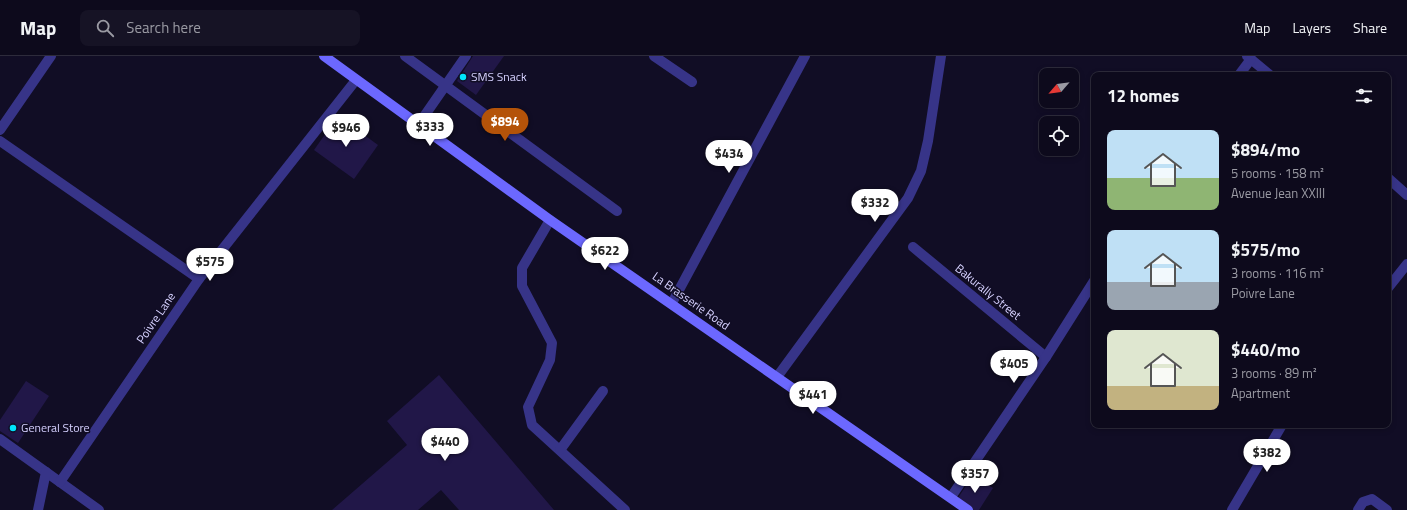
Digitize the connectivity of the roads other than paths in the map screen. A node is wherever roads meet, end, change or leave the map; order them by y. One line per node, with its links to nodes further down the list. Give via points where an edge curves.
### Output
1 (51, 56): 15 (street)
2 (324, 56): 11 (main road, La Brasserie Road)
3 (406, 56): 13 (street)
4 (466, 56): 13 (street)
5 (654, 56): 12 (street)
6 (805, 56): 26 (street)
7 (941, 56): 28 (street, via 923,164 908,198)
8 (1249, 57): 9 (street); 10 (street)
9 (1241, 72)
10 (1266, 72)
11 (356, 80): 14 (main road, La Brasserie Road); 23 (street, Poivre Lane)
12 (692, 82)
13 (446, 85): 14 (street); 19 (street)
14 (418, 125): 20 (main road, La Brasserie Road)
15 (0, 130)
16 (0, 141): 23 (street)
17 (1391, 181): 18 (street)
18 (1407, 195)
19 (617, 211)
20 (550, 220): 26 (main road, La Brasserie Road); 32 (street, via 522,268 522,286 552,343 550,360 528,407 532,425)
21 (913, 247): 27 (street, Bakurally Street)
22 (1407, 264): 24 (street)
23 (199, 278): 34 (street, Poivre Lane)
24 (1391, 284)
25 (1091, 286): 27 (street)
26 (672, 303): 28 (main road, La Brasserie Road)
27 (1046, 357): 35 (street)
28 (778, 377): 35 (main road, La Brasserie Road)
29 (603, 391): 32 (street)
30 (1280, 428): 40 (street)
31 (0, 439): 33 (street)
32 (560, 450): 38 (street)
33 (46, 472): 34 (street); 36 (street)
34 (60, 482): 37 (street)
35 (951, 497): 39 (main road, La Brasserie Road)
36 (38, 510)
37 (99, 510)
38 (625, 510)
39 (968, 510)
40 (1232, 510)
41 (1358, 510): 42 (street, via 1363,502 1372,499)
42 (1387, 510)

